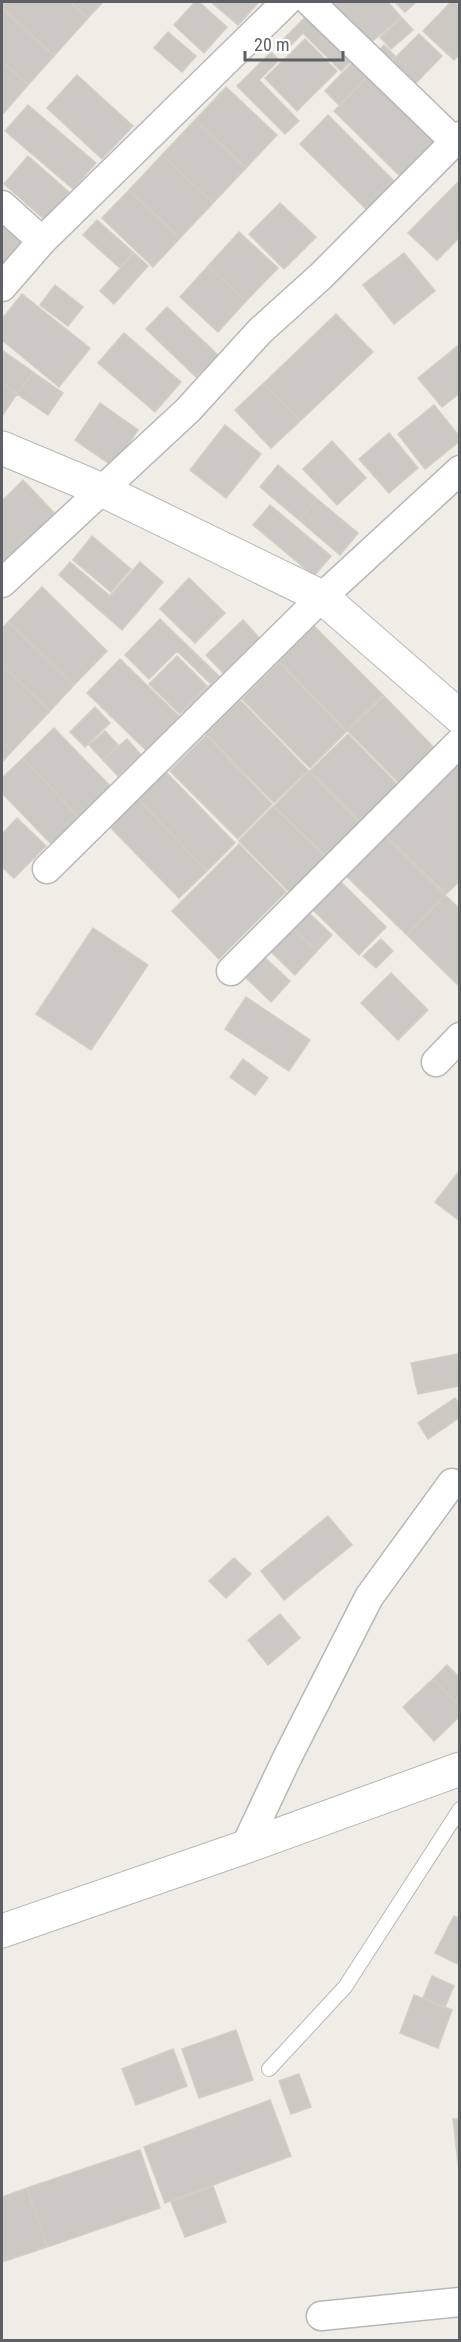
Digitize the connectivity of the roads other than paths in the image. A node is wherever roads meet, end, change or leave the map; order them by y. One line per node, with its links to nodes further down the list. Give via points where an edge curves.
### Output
1 (286, 2): 5 (street)
2 (310, 2): 3 (street)
3 (457, 139): 9 (street, via 321,276 260,331 188,410)
4 (2, 205): 5 (street)
5 (42, 241): 6 (street)
6 (2, 287)
7 (2, 448): 9 (street)
8 (459, 470): 11 (street)
9 (102, 490): 10 (street); 11 (street)
10 (2, 583)
11 (322, 597): 12 (street); 14 (street)
12 (459, 717)
13 (459, 742): 15 (street)
14 (47, 869)
15 (231, 971)
16 (459, 1037): 17 (street)
17 (436, 1062)
18 (452, 1483): 21 (street, via 369,1596)
19 (459, 1769): 21 (street)
20 (459, 1809): 23 (lane, via 345,1987)
21 (245, 1847): 22 (street)
22 (2, 1931)
23 (270, 2069)
24 (459, 2302): 25 (street)
25 (321, 2316)

